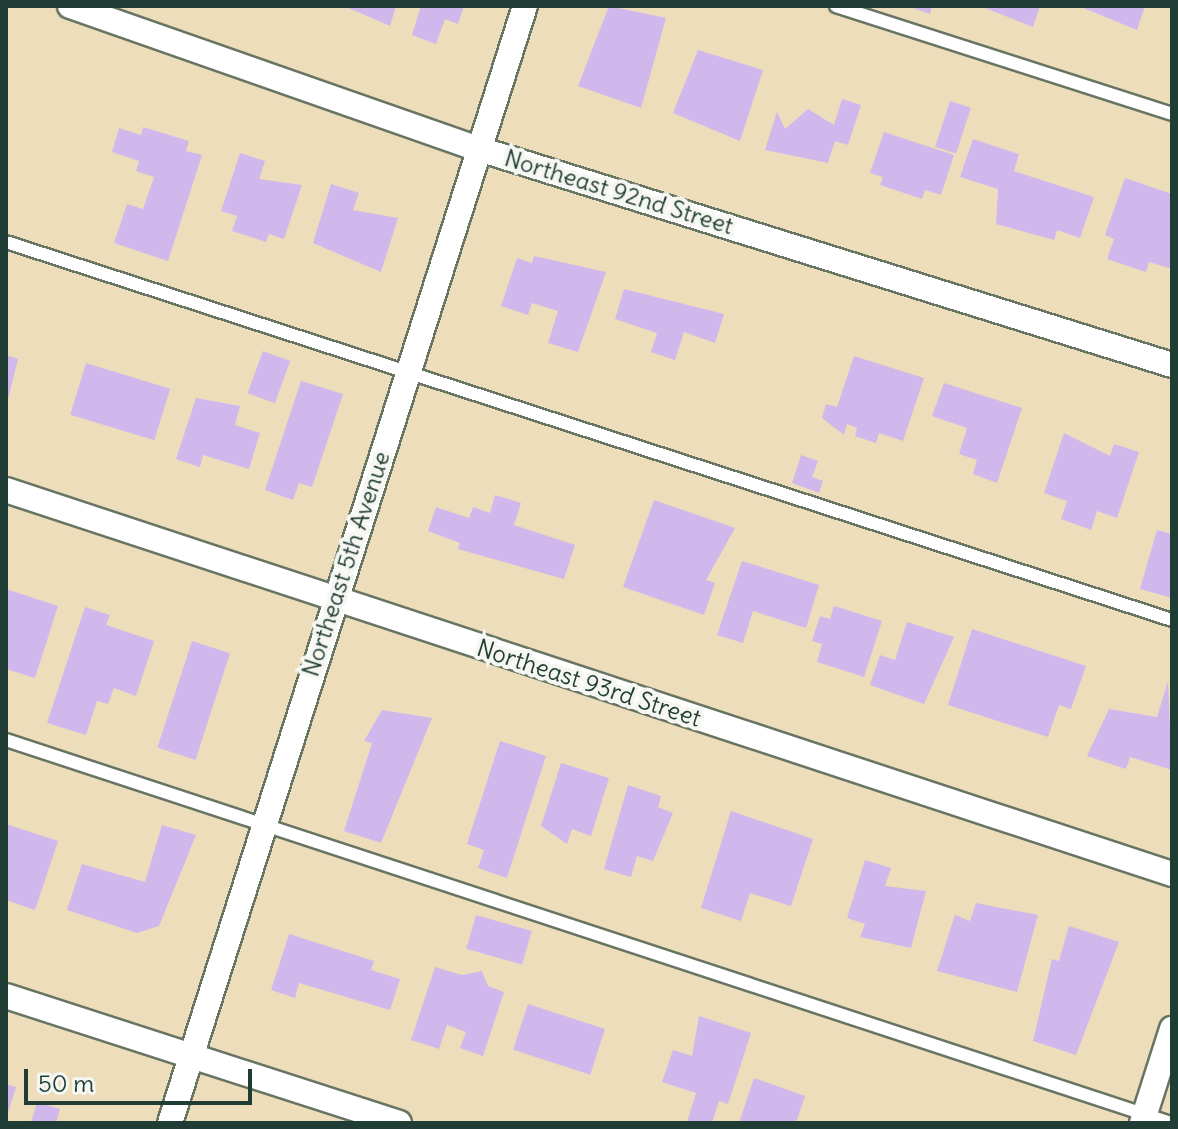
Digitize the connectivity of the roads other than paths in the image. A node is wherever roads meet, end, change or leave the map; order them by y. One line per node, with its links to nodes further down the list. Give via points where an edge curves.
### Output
1 (70, 6): 5 (street, Northeast 92nd Street)
2 (525, 6): 5 (street, Northeast 5th Avenue)
3 (836, 6): 4 (lane)
4 (1172, 114)
5 (479, 149): 7 (street, Northeast 92nd Street); 8 (street, Northeast 5th Avenue)
6 (6, 242): 8 (lane)
7 (1172, 365)
8 (407, 372): 10 (street, Northeast 5th Avenue); 11 (lane)
9 (6, 490): 10 (street, Northeast 93rd Street)
10 (335, 599): 13 (street, Northeast 5th Avenue); 14 (street, Northeast 93rd Street)
11 (1172, 620)
12 (6, 740): 13 (lane)
13 (264, 823): 17 (street, Northeast 5th Avenue); 18 (lane)
14 (1172, 874)
15 (6, 996): 17 (street)
16 (1172, 1029): 18 (street)
17 (191, 1056): 19 (street, Northeast 5th Avenue); 20 (street)
18 (1144, 1119): 21 (lane)
19 (170, 1123)
20 (399, 1123)
21 (1171, 1123)

